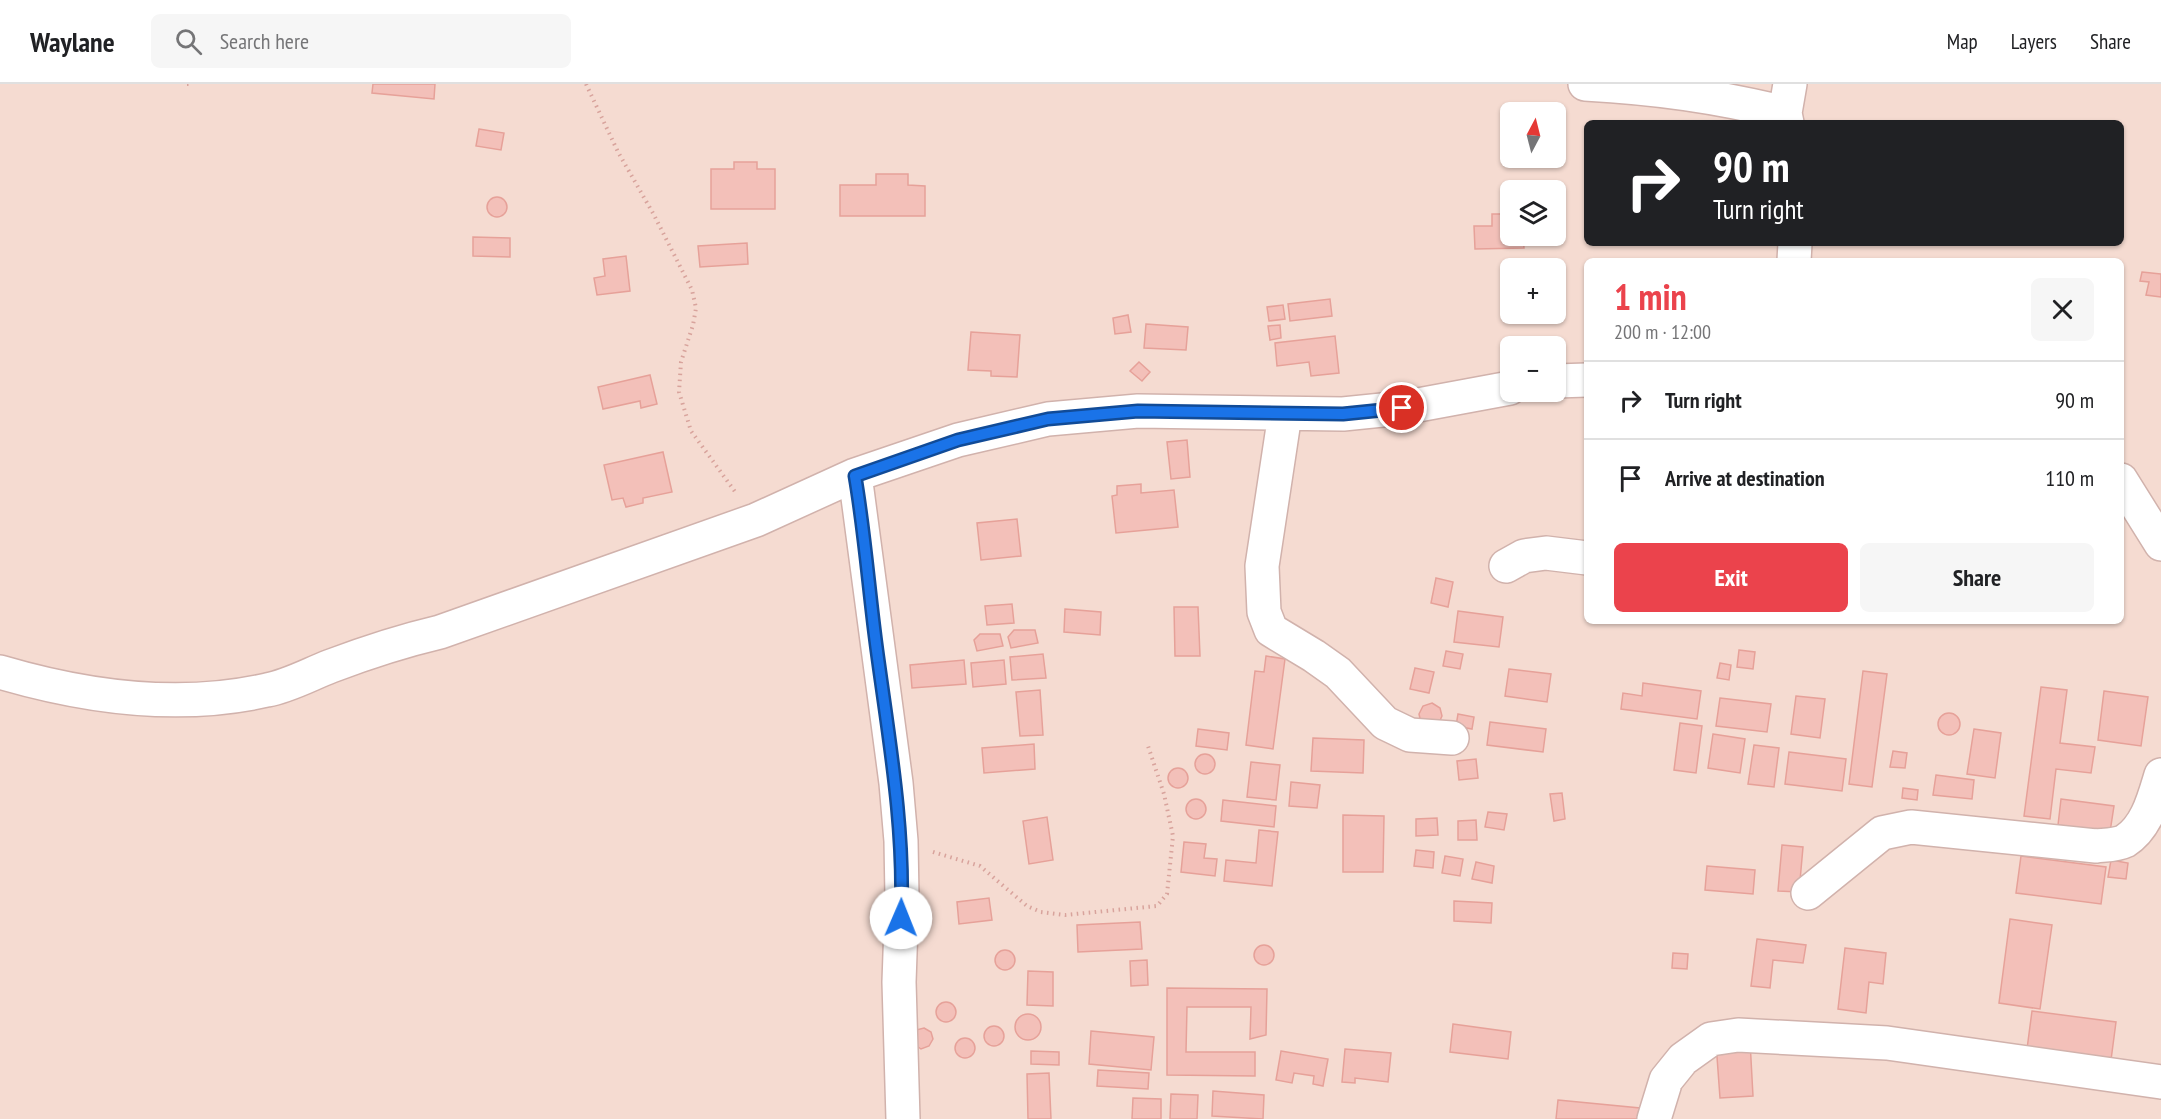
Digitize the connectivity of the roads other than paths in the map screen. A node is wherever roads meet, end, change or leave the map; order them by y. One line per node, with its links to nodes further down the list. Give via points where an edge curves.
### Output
1 (1585, 84): 2 (street, via 1684,92)
2 (1787, 107)
3 (1584, 380): 4 (street)
4 (1566, 381)
5 (1500, 390): 6 (street, via 1402,408)
6 (1285, 414): 7 (street, via 1138,411 1048,419 958,440); 13 (street, via 1262,566 1264,612 1271,630 1338,673 1385,723 1410,735)
7 (855, 476): 12 (street, via 756,520 440,632 388,645 269,690 223,698 162,701 85,692); 17 (street, via 901,841 898,982)
8 (2124, 485): 9 (street)
9 (2161, 544)
10 (1584, 558): 11 (street, via 1546,553 1524,556)
11 (1506, 566)
12 (0, 672)
13 (1452, 738)
14 (2161, 775): 15 (street, via 2152,806 2137,830 2123,842 2096,846 1911,827 1882,832)
15 (1808, 893)
16 (2161, 1082): 18 (street, via 1887,1043 1738,1035 1711,1039 1683,1059 1666,1080)
17 (903, 1119)
18 (1654, 1119)

